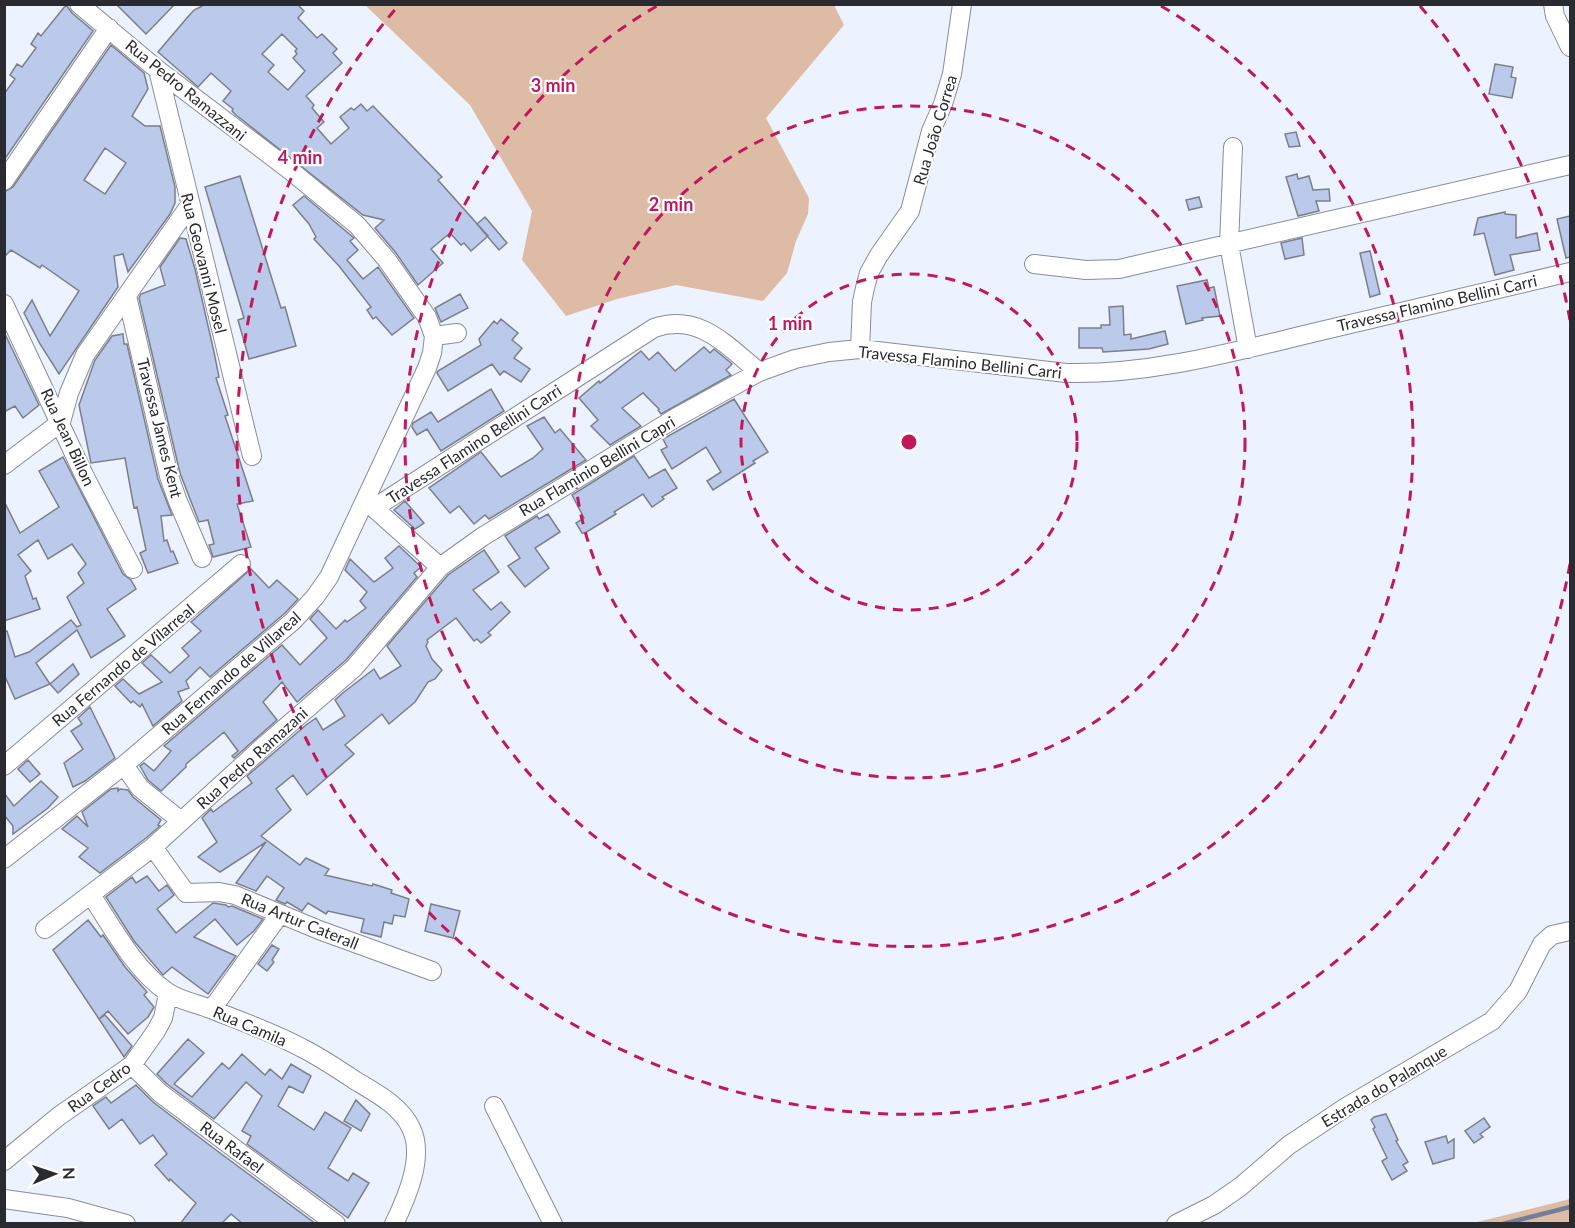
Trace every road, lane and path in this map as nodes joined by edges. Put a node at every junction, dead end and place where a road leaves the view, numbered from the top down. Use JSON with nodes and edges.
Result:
{"nodes":[{"id":1,"x":79,"y":4,"type":"edge"},
{"id":2,"x":962,"y":4,"type":"edge"},
{"id":3,"x":1553,"y":4,"type":"edge"},
{"id":4,"x":109,"y":28,"type":"junction"},
{"id":5,"x":1570,"y":47,"type":"edge"},
{"id":6,"x":158,"y":70,"type":"junction"},
{"id":7,"x":1233,"y":147,"type":"dead end"},
{"id":8,"x":1570,"y":165,"type":"edge"},
{"id":9,"x":4,"y":181,"type":"edge"},
{"id":10,"x":189,"y":205,"type":"junction"},
{"id":11,"x":1229,"y":244,"type":"junction"},
{"id":12,"x":1034,"y":264,"type":"dead end"},
{"id":13,"x":1570,"y":272,"type":"edge"},
{"id":14,"x":127,"y":296,"type":"junction"},
{"id":15,"x":4,"y":304,"type":"edge"},
{"id":16,"x":457,"y":333,"type":"dead end"},
{"id":17,"x":434,"y":336,"type":"junction"},
{"id":18,"x":860,"y":349,"type":"junction"},
{"id":19,"x":1248,"y":349,"type":"junction"},
{"id":20,"x":759,"y":372,"type":"junction"},
{"id":21,"x":61,"y":422,"type":"junction"},
{"id":22,"x":252,"y":456,"type":"dead end"},
{"id":23,"x":4,"y":465,"type":"edge"},
{"id":24,"x":370,"y":504,"type":"junction"},
{"id":25,"x":202,"y":558,"type":"dead end"},
{"id":26,"x":241,"y":564,"type":"dead end"},
{"id":27,"x":440,"y":567,"type":"junction"},
{"id":28,"x":133,"y":569,"type":"dead end"},
{"id":29,"x":124,"y":765,"type":"junction"},
{"id":30,"x":4,"y":766,"type":"edge"},
{"id":31,"x":182,"y":821,"type":"junction"},
{"id":32,"x":153,"y":847,"type":"junction"},
{"id":33,"x":4,"y":859,"type":"edge"},
{"id":34,"x":91,"y":896,"type":"junction"},
{"id":35,"x":280,"y":914,"type":"junction"},
{"id":36,"x":45,"y":929,"type":"dead end"},
{"id":37,"x":1570,"y":931,"type":"edge"},
{"id":38,"x":432,"y":971,"type":"dead end"},
{"id":39,"x":168,"y":994,"type":"junction"},
{"id":40,"x":212,"y":1009,"type":"junction"},
{"id":41,"x":132,"y":1065,"type":"junction"},
{"id":42,"x":494,"y":1106,"type":"dead end"},
{"id":43,"x":4,"y":1161,"type":"edge"},
{"id":44,"x":4,"y":1199,"type":"edge"},
{"id":45,"x":126,"y":1224,"type":"edge"},
{"id":46,"x":336,"y":1224,"type":"edge"},
{"id":47,"x":394,"y":1224,"type":"edge"},
{"id":48,"x":553,"y":1224,"type":"edge"},
{"id":49,"x":1176,"y":1224,"type":"edge"}],
"edges":[{"from":1,"to":4,"type":"street","name":"Rua Pedro Ramazzani"},
{"from":2,"to":18,"type":"street","name":"Rua João Correa"},
{"from":3,"to":5,"type":"street"},
{"from":4,"to":6,"type":"street","name":"Rua Pedro Ramazzani"},
{"from":4,"to":9,"type":"street"},
{"from":6,"to":10,"type":"street","name":"Rua Geovanni Mosel"},
{"from":6,"to":17,"type":"street","name":"Rua Pedro Ramazzani"},
{"from":7,"to":11,"type":"street"},
{"from":8,"to":11,"type":"street"},
{"from":10,"to":14,"type":"street"},
{"from":10,"to":22,"type":"street","name":"Rua Geovanni Mosel"},
{"from":11,"to":12,"type":"street"},
{"from":11,"to":19,"type":"street"},
{"from":13,"to":19,"type":"street","name":"Travessa Flamino Bellini Carri"},
{"from":14,"to":21,"type":"street"},
{"from":14,"to":25,"type":"street","name":"Travessa James Kent"},
{"from":15,"to":21,"type":"street","name":"Rua Jean Billon"},
{"from":16,"to":17,"type":"street"},
{"from":17,"to":24,"type":"street","name":"Rua Fernando de Villareal"},
{"from":18,"to":19,"type":"street","name":"Travessa Flamino Bellini Carri"},
{"from":18,"to":20,"type":"street","name":"Travessa Flamino Bellini Carri"},
{"from":20,"to":24,"type":"street","name":"Travessa Flamino Bellini Carri"},
{"from":20,"to":27,"type":"street","name":"Rua Flaminio Bellini Capri"},
{"from":21,"to":23,"type":"street"},
{"from":21,"to":28,"type":"street","name":"Rua Jean Billon"},
{"from":24,"to":27,"type":"street"},
{"from":24,"to":29,"type":"street","name":"Rua Fernando de Villareal"},
{"from":26,"to":30,"type":"street","name":"Rua Fernando de Vilarreal"},
{"from":27,"to":31,"type":"street","name":"Rua Pedro Ramazani"},
{"from":29,"to":31,"type":"street"},
{"from":29,"to":33,"type":"street","name":"Rua Fernando de Villareal"},
{"from":31,"to":32,"type":"street","name":"Rua Pedro Ramazani"},
{"from":32,"to":34,"type":"street","name":"Rua Pedro Ramazani"},
{"from":32,"to":35,"type":"street","name":"Rua Artur Caterall"},
{"from":34,"to":36,"type":"street","name":"Rua Pedro Ramazani"},
{"from":34,"to":39,"type":"street","name":"Rua Camila"},
{"from":35,"to":38,"type":"street","name":"Rua Artur Caterall"},
{"from":35,"to":40,"type":"street"},
{"from":37,"to":49,"type":"street","name":"Estrada do Palanque"},
{"from":39,"to":40,"type":"street","name":"Rua Camila"},
{"from":39,"to":41,"type":"street","name":"Rua Cedro"},
{"from":40,"to":47,"type":"street","name":"Rua Camila"},
{"from":41,"to":43,"type":"street","name":"Rua Cedro"},
{"from":41,"to":46,"type":"street","name":"Rua Rafael"},
{"from":42,"to":48,"type":"street"},
{"from":44,"to":45,"type":"street"}]}
